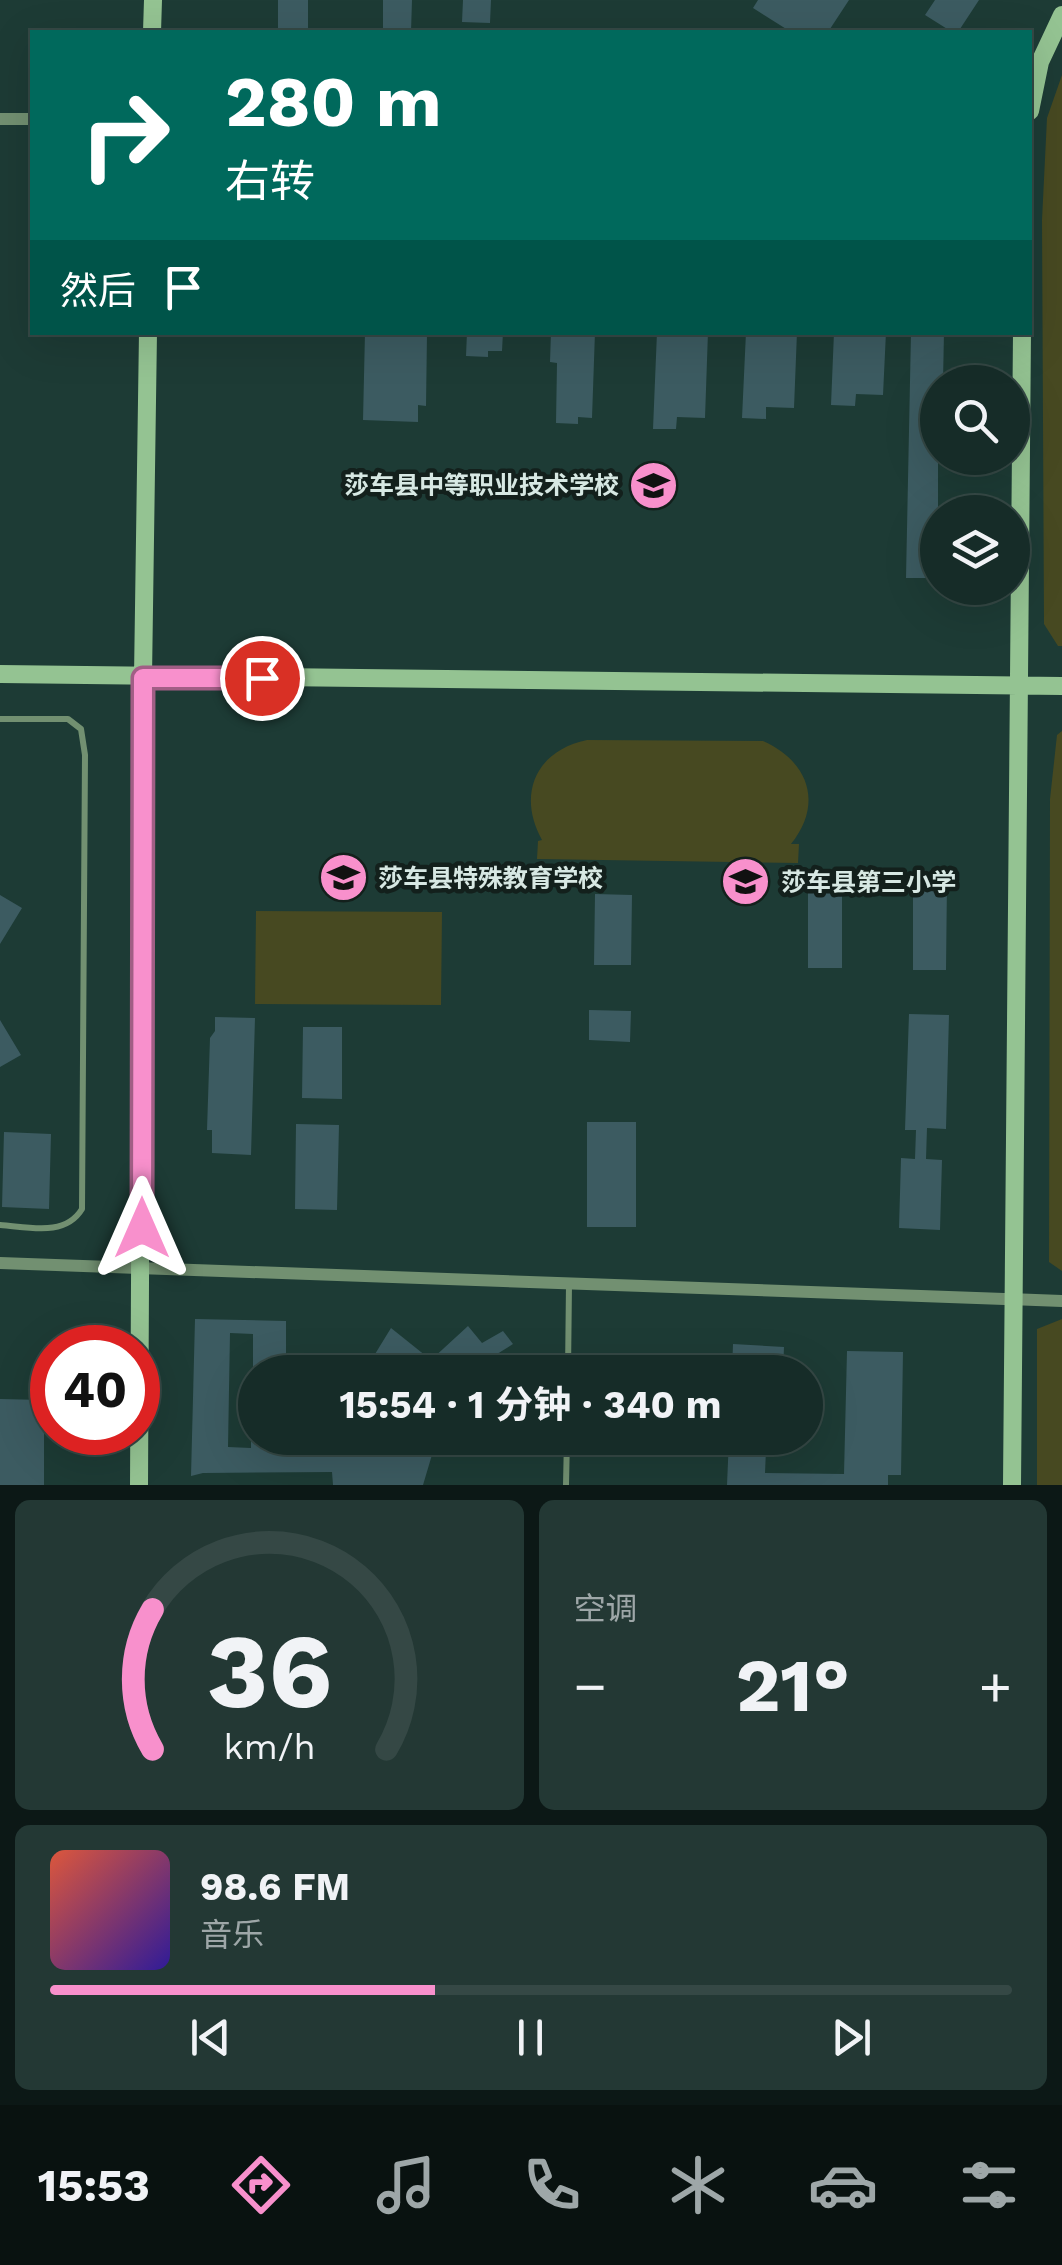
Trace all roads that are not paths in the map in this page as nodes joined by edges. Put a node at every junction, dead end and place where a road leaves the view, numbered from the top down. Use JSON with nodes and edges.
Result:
{"nodes":[{"id":1,"x":152,"y":0,"type":"edge"},
{"id":2,"x":1062,"y":15,"type":"edge"},
{"id":3,"x":152,"y":30,"type":"edge"},
{"id":4,"x":1032,"y":101,"type":"edge"},
{"id":5,"x":0,"y":119,"type":"edge"},
{"id":6,"x":30,"y":120,"type":"edge"},
{"id":7,"x":148,"y":335,"type":"edge"},
{"id":8,"x":1022,"y":335,"type":"edge"},
{"id":9,"x":0,"y":674,"type":"edge"},
{"id":10,"x":143,"y":678,"type":"junction"},
{"id":11,"x":1019,"y":686,"type":"junction"},
{"id":12,"x":1062,"y":686,"type":"edge"},
{"id":13,"x":0,"y":719,"type":"edge"},
{"id":14,"x":0,"y":1226,"type":"edge"},
{"id":15,"x":0,"y":1263,"type":"edge"},
{"id":16,"x":142,"y":1268,"type":"junction"},
{"id":17,"x":570,"y":1282,"type":"junction"},
{"id":18,"x":1012,"y":1298,"type":"junction"},
{"id":19,"x":1062,"y":1301,"type":"edge"},
{"id":20,"x":568,"y":1355,"type":"edge"},
{"id":21,"x":566,"y":1455,"type":"edge"},
{"id":22,"x":139,"y":1485,"type":"edge"},
{"id":23,"x":566,"y":1485,"type":"edge"},
{"id":24,"x":1012,"y":1485,"type":"edge"}],
"edges":[{"from":1,"to":3,"type":"street"},
{"from":2,"to":4,"type":"street"},
{"from":5,"to":6,"type":"street"},
{"from":7,"to":10,"type":"street"},
{"from":8,"to":11,"type":"street"},
{"from":9,"to":10,"type":"street"},
{"from":10,"to":11,"type":"street"},
{"from":10,"to":16,"type":"street"},
{"from":11,"to":12,"type":"street"},
{"from":11,"to":18,"type":"street"},
{"from":13,"to":14,"type":"lane"},
{"from":15,"to":16,"type":"street"},
{"from":16,"to":17,"type":"street"},
{"from":16,"to":22,"type":"street"},
{"from":17,"to":18,"type":"street"},
{"from":17,"to":20,"type":"lane"},
{"from":18,"to":19,"type":"street"},
{"from":18,"to":24,"type":"street"},
{"from":21,"to":23,"type":"lane"}]}
